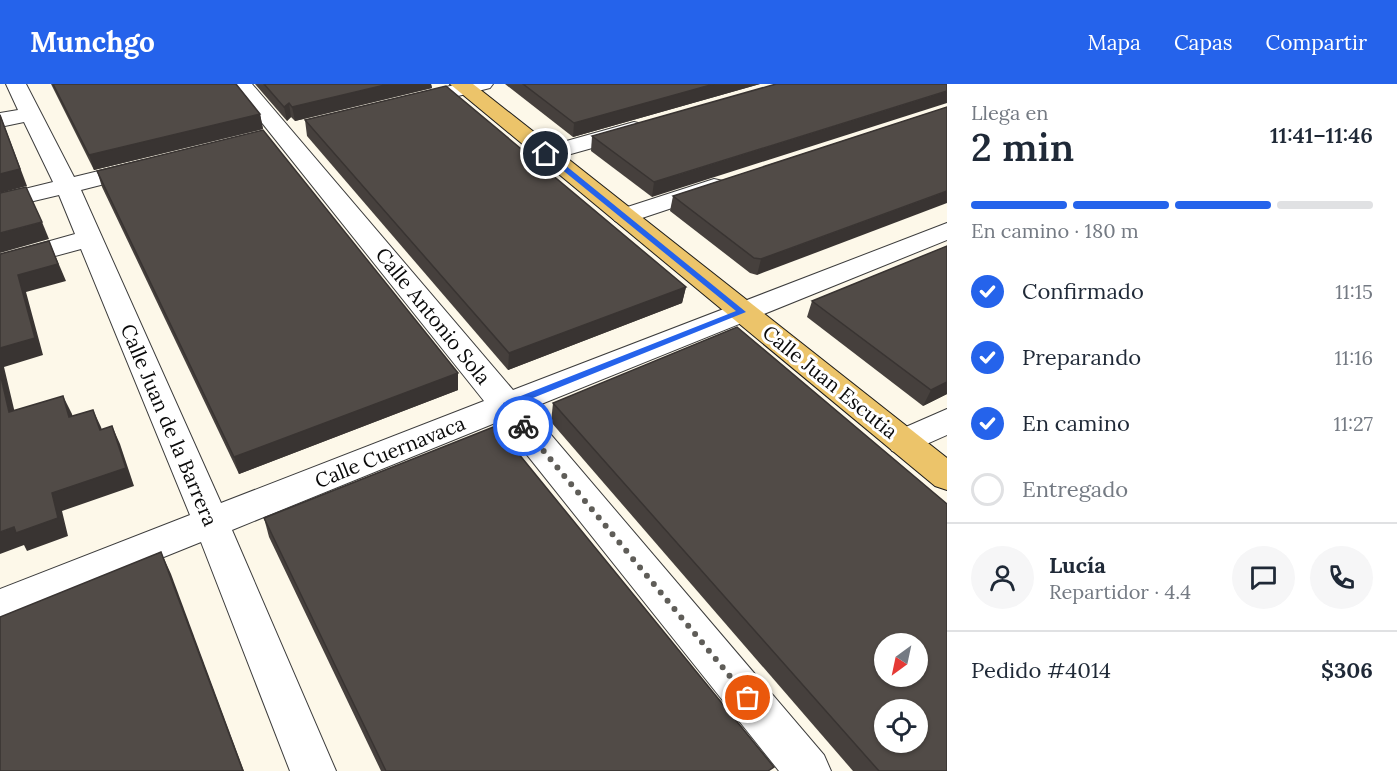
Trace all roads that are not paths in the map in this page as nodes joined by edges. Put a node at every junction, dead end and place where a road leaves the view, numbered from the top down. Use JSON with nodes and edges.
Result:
{"nodes":[{"id":1,"x":16,"y":84,"type":"edge"},
{"id":2,"x":241,"y":84,"type":"edge"},
{"id":3,"x":470,"y":85,"type":"edge"},
{"id":4,"x":385,"y":108,"type":"edge"},
{"id":5,"x":15,"y":117,"type":"edge"},
{"id":6,"x":657,"y":122,"type":"edge"},
{"id":7,"x":546,"y":154,"type":"junction"},
{"id":8,"x":160,"y":163,"type":"edge"},
{"id":9,"x":735,"y":180,"type":"edge"},
{"id":10,"x":68,"y":186,"type":"junction"},
{"id":11,"x":0,"y":202,"type":"edge"},
{"id":12,"x":624,"y":216,"type":"junction"},
{"id":13,"x":947,"y":231,"type":"edge"},
{"id":14,"x":90,"y":238,"type":"junction"},
{"id":15,"x":0,"y":263,"type":"edge"},
{"id":16,"x":742,"y":312,"type":"junction"},
{"id":17,"x":506,"y":405,"type":"junction"},
{"id":18,"x":947,"y":421,"type":"edge"},
{"id":19,"x":904,"y":442,"type":"junction"},
{"id":20,"x":947,"y":477,"type":"edge"},
{"id":21,"x":211,"y":522,"type":"junction"},
{"id":22,"x":0,"y":606,"type":"edge"},
{"id":23,"x":313,"y":771,"type":"edge"},
{"id":24,"x":808,"y":771,"type":"edge"}],
"edges":[{"from":1,"to":5,"type":"street","name":"Calle Juan de la Barrera"},
{"from":2,"to":17,"type":"street","name":"Calle Antonio Sola"},
{"from":3,"to":4,"type":"street"},
{"from":3,"to":7,"type":"main road","name":"Calle Juan Escutia"},
{"from":5,"to":10,"type":"street","name":"Calle Juan de la Barrera"},
{"from":6,"to":7,"type":"street"},
{"from":7,"to":12,"type":"main road","name":"Calle Juan Escutia"},
{"from":8,"to":10,"type":"street"},
{"from":9,"to":12,"type":"street"},
{"from":10,"to":11,"type":"street"},
{"from":10,"to":14,"type":"street","name":"Calle Juan de la Barrera"},
{"from":12,"to":16,"type":"main road","name":"Calle Juan Escutia"},
{"from":13,"to":16,"type":"street","name":"Calle Cuernavaca"},
{"from":14,"to":15,"type":"street"},
{"from":14,"to":21,"type":"street","name":"Calle Juan de la Barrera"},
{"from":16,"to":17,"type":"street","name":"Calle Cuernavaca"},
{"from":16,"to":19,"type":"main road","name":"Calle Juan Escutia"},
{"from":17,"to":21,"type":"street","name":"Calle Cuernavaca"},
{"from":17,"to":24,"type":"street","name":"Calle Antonio Sola"},
{"from":18,"to":19,"type":"street"},
{"from":19,"to":20,"type":"main road","name":"Calle Juan Escutia"},
{"from":21,"to":22,"type":"street","name":"Calle Cuernavaca"},
{"from":21,"to":23,"type":"street","name":"Calle Juan de la Barrera"}]}
